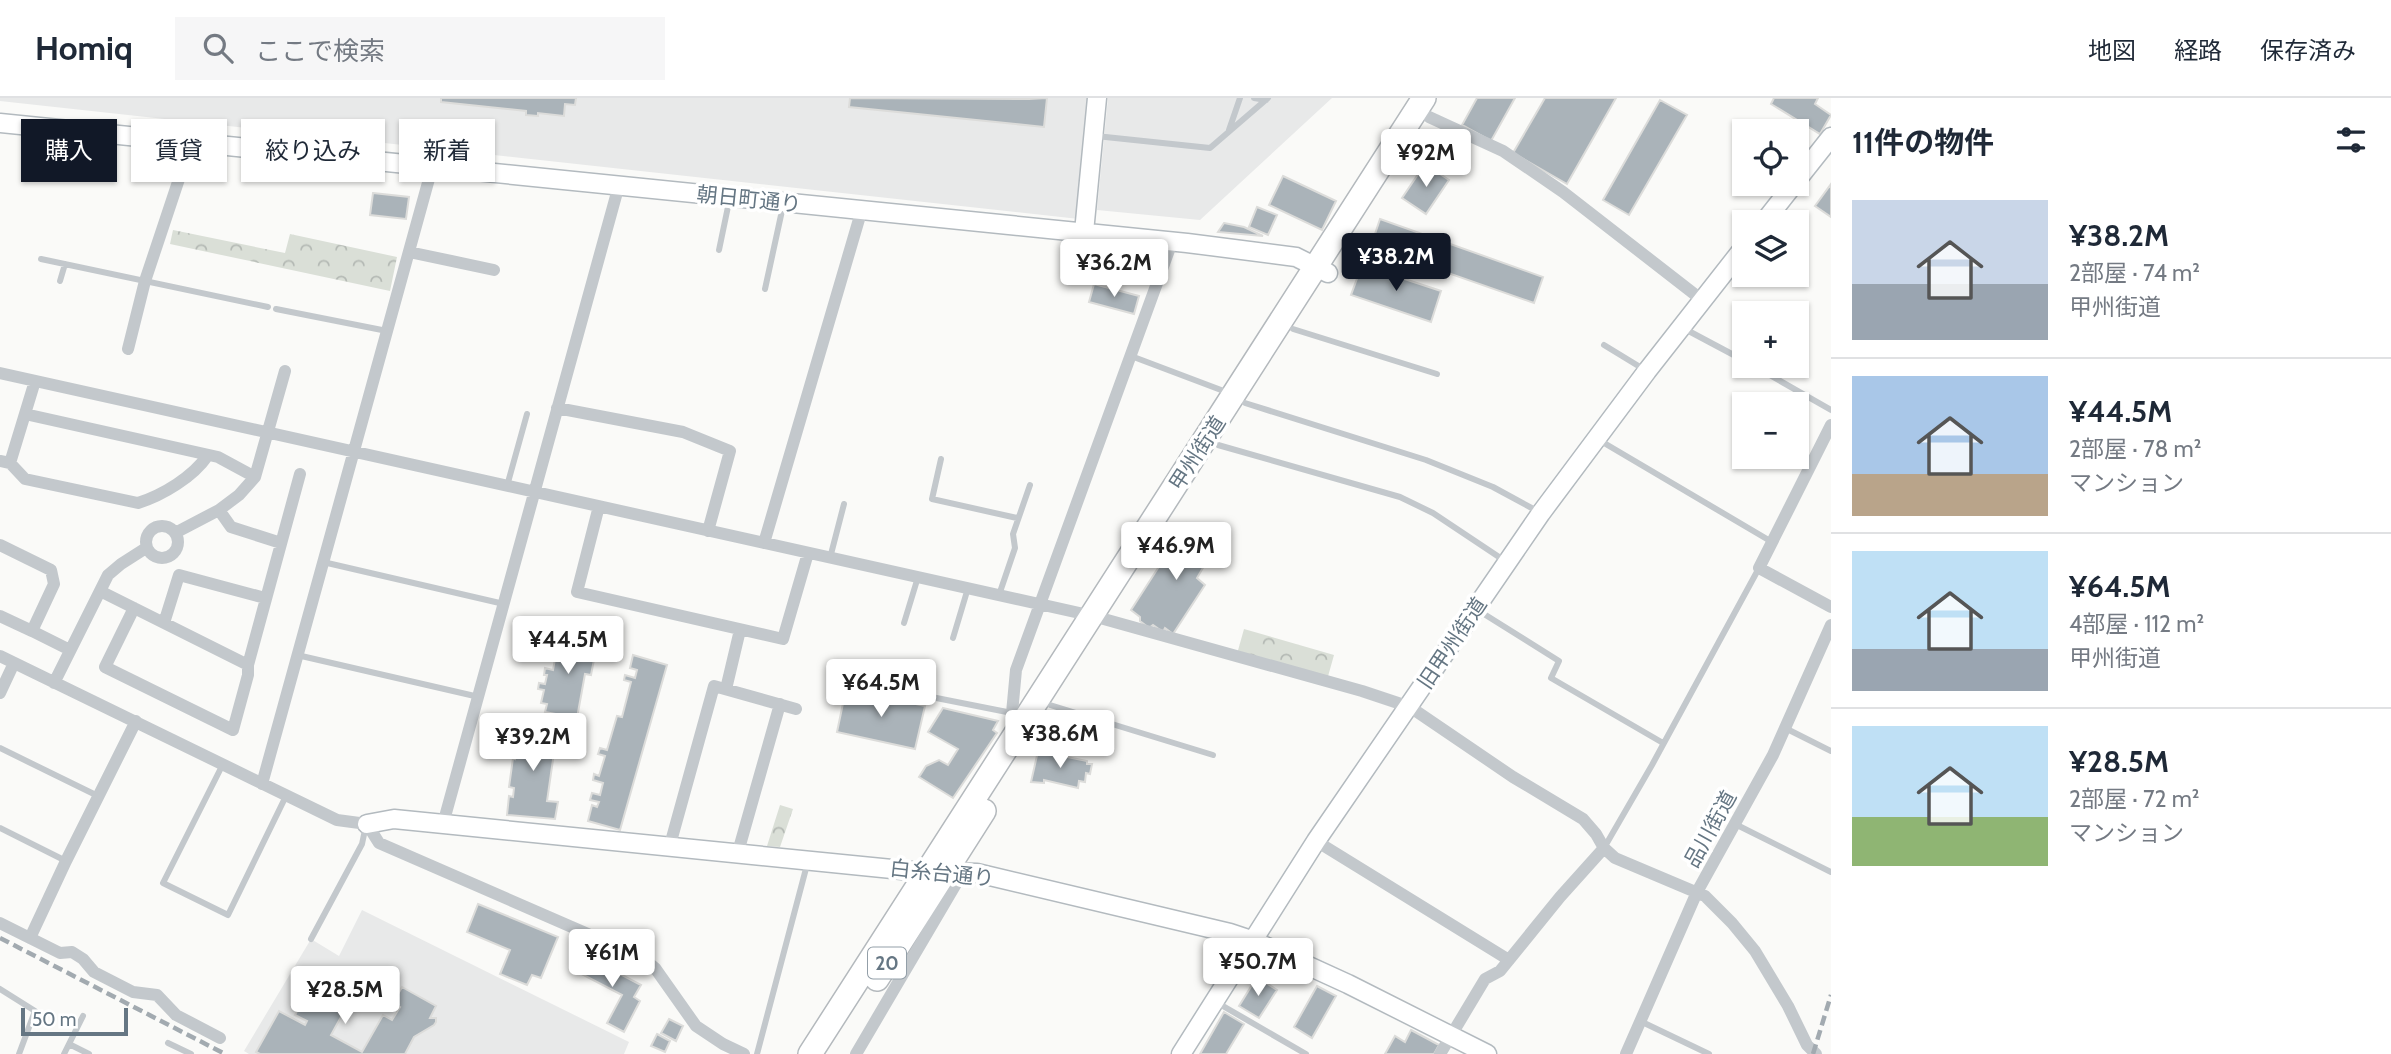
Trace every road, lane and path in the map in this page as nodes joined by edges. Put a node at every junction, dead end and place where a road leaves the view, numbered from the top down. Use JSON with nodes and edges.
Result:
{"nodes":[{"id":1,"x":1097,"y":98,"type":"edge"},
{"id":2,"x":1240,"y":98,"type":"edge"},
{"id":3,"x":1254,"y":98,"type":"edge"},
{"id":4,"x":1267,"y":99,"type":"edge"},
{"id":5,"x":1432,"y":104,"type":"edge"},
{"id":6,"x":0,"y":123,"type":"edge"},
{"id":7,"x":1227,"y":135,"type":"junction"},
{"id":8,"x":1094,"y":136,"type":"junction"},
{"id":9,"x":131,"y":137,"type":"edge"},
{"id":10,"x":1831,"y":137,"type":"edge"},
{"id":11,"x":227,"y":147,"type":"edge"},
{"id":12,"x":399,"y":165,"type":"edge"},
{"id":13,"x":1809,"y":165,"type":"edge"},
{"id":14,"x":495,"y":174,"type":"edge"},
{"id":15,"x":178,"y":182,"type":"edge"},
{"id":16,"x":428,"y":182,"type":"edge"},
{"id":17,"x":619,"y":185,"type":"junction"},
{"id":18,"x":1784,"y":196,"type":"edge"},
{"id":19,"x":730,"y":197,"type":"junction"},
{"id":20,"x":784,"y":202,"type":"junction"},
{"id":21,"x":862,"y":209,"type":"junction"},
{"id":22,"x":1773,"y":210,"type":"edge"},
{"id":23,"x":1084,"y":232,"type":"junction"},
{"id":24,"x":1172,"y":242,"type":"junction"},
{"id":25,"x":719,"y":250,"type":"dead end"},
{"id":26,"x":409,"y":252,"type":"junction"},
{"id":27,"x":41,"y":259,"type":"dead end"},
{"id":28,"x":1732,"y":262,"type":"edge"},
{"id":29,"x":65,"y":264,"type":"junction"},
{"id":30,"x":494,"y":270,"type":"dead end"},
{"id":31,"x":1322,"y":270,"type":"junction"},
{"id":32,"x":60,"y":281,"type":"dead end"},
{"id":33,"x":145,"y":281,"type":"junction"},
{"id":34,"x":765,"y":289,"type":"dead end"},
{"id":35,"x":1702,"y":300,"type":"junction"},
{"id":36,"x":1681,"y":327,"type":"junction"},
{"id":37,"x":1293,"y":329,"type":"junction"},
{"id":38,"x":387,"y":331,"type":"junction"},
{"id":39,"x":1604,"y":345,"type":"dead end"},
{"id":40,"x":128,"y":349,"type":"dead end"},
{"id":41,"x":1732,"y":354,"type":"edge"},
{"id":42,"x":1130,"y":355,"type":"junction"},
{"id":43,"x":285,"y":371,"type":"dead end"},
{"id":44,"x":1647,"y":371,"type":"junction"},
{"id":45,"x":0,"y":373,"type":"edge"},
{"id":46,"x":1437,"y":374,"type":"dead end"},
{"id":47,"x":1775,"y":378,"type":"edge"},
{"id":48,"x":34,"y":381,"type":"junction"},
{"id":49,"x":1240,"y":399,"type":"junction"},
{"id":50,"x":557,"y":408,"type":"junction"},
{"id":51,"x":1831,"y":410,"type":"edge"},
{"id":52,"x":24,"y":414,"type":"junction"},
{"id":53,"x":527,"y":414,"type":"dead end"},
{"id":54,"x":1831,"y":425,"type":"edge"},
{"id":55,"x":268,"y":433,"type":"junction"},
{"id":56,"x":1597,"y":439,"type":"junction"},
{"id":57,"x":1218,"y":445,"type":"junction"},
{"id":58,"x":354,"y":452,"type":"junction"},
{"id":59,"x":208,"y":455,"type":"junction"},
{"id":60,"x":942,"y":459,"type":"dead end"},
{"id":61,"x":5,"y":462,"type":"edge"},
{"id":62,"x":300,"y":474,"type":"dead end"},
{"id":63,"x":255,"y":477,"type":"junction"},
{"id":64,"x":1030,"y":485,"type":"dead end"},
{"id":65,"x":508,"y":486,"type":"junction"},
{"id":66,"x":536,"y":492,"type":"junction"},
{"id":67,"x":844,"y":505,"type":"dead end"},
{"id":68,"x":599,"y":506,"type":"junction"},
{"id":69,"x":219,"y":510,"type":"junction"},
{"id":70,"x":1541,"y":513,"type":"junction"},
{"id":71,"x":1017,"y":518,"type":"junction"},
{"id":72,"x":708,"y":531,"type":"junction"},
{"id":73,"x":175,"y":533,"type":"junction"},
{"id":74,"x":1772,"y":542,"type":"junction"},
{"id":75,"x":281,"y":543,"type":"junction"},
{"id":76,"x":764,"y":543,"type":"junction"},
{"id":77,"x":0,"y":545,"type":"edge"},
{"id":78,"x":146,"y":548,"type":"junction"},
{"id":79,"x":808,"y":553,"type":"junction"},
{"id":80,"x":830,"y":558,"type":"junction"},
{"id":81,"x":323,"y":562,"type":"junction"},
{"id":82,"x":1507,"y":562,"type":"junction"},
{"id":83,"x":1759,"y":568,"type":"junction"},
{"id":84,"x":918,"y":577,"type":"junction"},
{"id":85,"x":968,"y":588,"type":"junction"},
{"id":86,"x":100,"y":591,"type":"junction"},
{"id":87,"x":999,"y":595,"type":"junction"},
{"id":88,"x":265,"y":598,"type":"junction"},
{"id":89,"x":504,"y":604,"type":"junction"},
{"id":90,"x":1040,"y":605,"type":"junction"},
{"id":91,"x":1831,"y":607,"type":"edge"},
{"id":92,"x":134,"y":608,"type":"junction"},
{"id":93,"x":1475,"y":608,"type":"junction"},
{"id":94,"x":0,"y":616,"type":"edge"},
{"id":95,"x":1100,"y":618,"type":"junction"},
{"id":96,"x":164,"y":623,"type":"junction"},
{"id":97,"x":904,"y":623,"type":"dead end"},
{"id":98,"x":1831,"y":625,"type":"edge"},
{"id":99,"x":740,"y":629,"type":"junction"},
{"id":100,"x":32,"y":631,"type":"junction"},
{"id":101,"x":953,"y":638,"type":"dead end"},
{"id":102,"x":70,"y":650,"type":"junction"},
{"id":103,"x":297,"y":654,"type":"junction"},
{"id":104,"x":0,"y":656,"type":"edge"},
{"id":105,"x":14,"y":663,"type":"junction"},
{"id":106,"x":248,"y":665,"type":"junction"},
{"id":107,"x":54,"y":682,"type":"junction"},
{"id":108,"x":876,"y":686,"type":"dead end"},
{"id":109,"x":726,"y":689,"type":"junction"},
{"id":110,"x":0,"y":693,"type":"edge"},
{"id":111,"x":479,"y":697,"type":"junction"},
{"id":112,"x":780,"y":704,"type":"junction"},
{"id":113,"x":1050,"y":705,"type":"junction"},
{"id":114,"x":1410,"y":707,"type":"junction"},
{"id":115,"x":796,"y":709,"type":"dead end"},
{"id":116,"x":136,"y":721,"type":"junction"},
{"id":117,"x":1015,"y":722,"type":"junction"},
{"id":118,"x":1785,"y":728,"type":"junction"},
{"id":119,"x":1663,"y":743,"type":"junction"},
{"id":120,"x":0,"y":748,"type":"edge"},
{"id":121,"x":1831,"y":751,"type":"edge"},
{"id":122,"x":1213,"y":755,"type":"dead end"},
{"id":123,"x":223,"y":764,"type":"junction"},
{"id":124,"x":262,"y":783,"type":"junction"},
{"id":125,"x":98,"y":796,"type":"junction"},
{"id":126,"x":286,"y":796,"type":"junction"},
{"id":127,"x":367,"y":824,"type":"junction"},
{"id":128,"x":443,"y":824,"type":"junction"},
{"id":129,"x":1735,"y":824,"type":"junction"},
{"id":130,"x":0,"y":828,"type":"edge"},
{"id":131,"x":1316,"y":842,"type":"junction"},
{"id":132,"x":670,"y":845,"type":"junction"},
{"id":133,"x":1604,"y":848,"type":"junction"},
{"id":134,"x":738,"y":852,"type":"junction"},
{"id":135,"x":808,"y":859,"type":"junction"},
{"id":136,"x":66,"y":860,"type":"junction"},
{"id":137,"x":946,"y":872,"type":"junction"},
{"id":138,"x":1831,"y":872,"type":"edge"},
{"id":139,"x":1697,"y":892,"type":"junction"},
{"id":140,"x":0,"y":923,"type":"edge"},
{"id":141,"x":30,"y":938,"type":"junction"},
{"id":142,"x":310,"y":939,"type":"dead end"},
{"id":143,"x":1254,"y":941,"type":"junction"},
{"id":144,"x":1509,"y":960,"type":"junction"},
{"id":145,"x":0,"y":989,"type":"edge"},
{"id":146,"x":1214,"y":1001,"type":"junction"},
{"id":147,"x":83,"y":1016,"type":"dead end"},
{"id":148,"x":1640,"y":1021,"type":"junction"},
{"id":149,"x":1451,"y":1037,"type":"junction"},
{"id":150,"x":220,"y":1038,"type":"dead end"},
{"id":151,"x":69,"y":1044,"type":"junction"},
{"id":152,"x":167,"y":1044,"type":"dead end"},
{"id":153,"x":1809,"y":1051,"type":"edge"},
{"id":154,"x":19,"y":1054,"type":"edge"},
{"id":155,"x":64,"y":1054,"type":"edge"},
{"id":156,"x":89,"y":1054,"type":"edge"},
{"id":157,"x":191,"y":1054,"type":"edge"},
{"id":158,"x":744,"y":1054,"type":"edge"},
{"id":159,"x":757,"y":1054,"type":"edge"},
{"id":160,"x":810,"y":1054,"type":"edge"},
{"id":161,"x":828,"y":1054,"type":"edge"},
{"id":162,"x":856,"y":1054,"type":"edge"},
{"id":163,"x":1181,"y":1054,"type":"edge"},
{"id":164,"x":1306,"y":1054,"type":"edge"},
{"id":165,"x":1440,"y":1054,"type":"edge"},
{"id":166,"x":1487,"y":1054,"type":"edge"},
{"id":167,"x":1626,"y":1054,"type":"edge"},
{"id":168,"x":1709,"y":1054,"type":"edge"}],
"edges":[{"from":1,"to":8,"type":"street"},
{"from":2,"to":7,"type":"lane"},
{"from":3,"to":4,"type":"lane"},
{"from":4,"to":7,"type":"lane"},
{"from":5,"to":31,"type":"highway","name":"甲州街道","number":"20"},
{"from":5,"to":35,"type":"street"},
{"from":6,"to":9,"type":"street","name":"朝日町通り"},
{"from":7,"to":8,"type":"lane"},
{"from":8,"to":23,"type":"street"},
{"from":10,"to":13,"type":"street"},
{"from":11,"to":12,"type":"street","name":"朝日町通り"},
{"from":14,"to":17,"type":"street","name":"朝日町通り"},
{"from":15,"to":33,"type":"street"},
{"from":16,"to":26,"type":"street"},
{"from":17,"to":19,"type":"street","name":"朝日町通り"},
{"from":17,"to":50,"type":"street"},
{"from":18,"to":22,"type":"street"},
{"from":19,"to":20,"type":"street","name":"朝日町通り"},
{"from":19,"to":25,"type":"lane"},
{"from":20,"to":21,"type":"street","name":"朝日町通り"},
{"from":20,"to":34,"type":"lane"},
{"from":21,"to":23,"type":"street","name":"朝日町通り"},
{"from":21,"to":76,"type":"street"},
{"from":23,"to":24,"type":"street","name":"朝日町通り"},
{"from":24,"to":31,"type":"street","name":"朝日町通り"},
{"from":24,"to":42,"type":"street"},
{"from":26,"to":30,"type":"street"},
{"from":26,"to":38,"type":"street"},
{"from":27,"to":29,"type":"lane"},
{"from":28,"to":35,"type":"street","name":"旧甲州街道"},
{"from":29,"to":32,"type":"lane"},
{"from":29,"to":33,"type":"lane"},
{"from":31,"to":37,"type":"highway","name":"甲州街道","number":"20"},
{"from":31,"to":49,"type":"highway","name":"甲州街道","number":"20"},
{"from":33,"to":38,"type":"lane"},
{"from":33,"to":40,"type":"street"},
{"from":35,"to":36,"type":"street","name":"旧甲州街道"},
{"from":36,"to":41,"type":"lane"},
{"from":36,"to":44,"type":"street","name":"旧甲州街道"},
{"from":37,"to":46,"type":"lane"},
{"from":37,"to":49,"type":"highway","name":"甲州街道","number":"20"},
{"from":38,"to":58,"type":"street"},
{"from":39,"to":44,"type":"lane"},
{"from":42,"to":49,"type":"lane"},
{"from":42,"to":90,"type":"street"},
{"from":43,"to":55,"type":"street"},
{"from":44,"to":56,"type":"street","name":"旧甲州街道"},
{"from":45,"to":48,"type":"street"},
{"from":47,"to":51,"type":"lane"},
{"from":48,"to":52,"type":"street"},
{"from":48,"to":55,"type":"street"},
{"from":49,"to":57,"type":"highway","name":"甲州街道","number":"20"},
{"from":49,"to":70,"type":"lane"},
{"from":49,"to":95,"type":"highway","name":"甲州街道","number":"20"},
{"from":50,"to":66,"type":"street"},
{"from":50,"to":72,"type":"street"},
{"from":52,"to":59,"type":"street"},
{"from":52,"to":61,"type":"street"},
{"from":53,"to":65,"type":"lane"},
{"from":54,"to":74,"type":"street"},
{"from":55,"to":58,"type":"street"},
{"from":55,"to":63,"type":"street"},
{"from":56,"to":70,"type":"street","name":"旧甲州街道"},
{"from":56,"to":74,"type":"lane"},
{"from":57,"to":82,"type":"lane"},
{"from":57,"to":95,"type":"highway","name":"甲州街道","number":"20"},
{"from":58,"to":65,"type":"street"},
{"from":58,"to":81,"type":"street"},
{"from":59,"to":61,"type":"street"},
{"from":59,"to":63,"type":"street"},
{"from":60,"to":71,"type":"lane"},
{"from":62,"to":75,"type":"street"},
{"from":63,"to":69,"type":"street"},
{"from":64,"to":71,"type":"lane"},
{"from":65,"to":66,"type":"street"},
{"from":66,"to":68,"type":"street"},
{"from":66,"to":89,"type":"street"},
{"from":67,"to":80,"type":"lane"},
{"from":68,"to":72,"type":"street"},
{"from":68,"to":99,"type":"street"},
{"from":69,"to":73,"type":"street"},
{"from":69,"to":75,"type":"street"},
{"from":70,"to":82,"type":"street","name":"旧甲州街道"},
{"from":71,"to":87,"type":"lane"},
{"from":72,"to":76,"type":"street"},
{"from":73,"to":78,"type":"street"},
{"from":73,"to":78,"type":"street"},
{"from":74,"to":83,"type":"street"},
{"from":75,"to":88,"type":"street"},
{"from":76,"to":79,"type":"street"},
{"from":77,"to":100,"type":"street"},
{"from":78,"to":86,"type":"street"},
{"from":79,"to":80,"type":"street"},
{"from":79,"to":99,"type":"street"},
{"from":80,"to":84,"type":"street"},
{"from":81,"to":89,"type":"lane"},
{"from":81,"to":103,"type":"street"},
{"from":82,"to":93,"type":"street","name":"旧甲州街道"},
{"from":83,"to":91,"type":"street"},
{"from":83,"to":119,"type":"lane"},
{"from":84,"to":85,"type":"street"},
{"from":84,"to":97,"type":"lane"},
{"from":85,"to":87,"type":"street"},
{"from":85,"to":101,"type":"lane"},
{"from":86,"to":92,"type":"street"},
{"from":86,"to":102,"type":"street"},
{"from":87,"to":90,"type":"street"},
{"from":88,"to":96,"type":"street"},
{"from":88,"to":106,"type":"street"},
{"from":89,"to":111,"type":"street"},
{"from":90,"to":95,"type":"street"},
{"from":90,"to":117,"type":"street"},
{"from":92,"to":96,"type":"street"},
{"from":92,"to":106,"type":"street"},
{"from":93,"to":114,"type":"street","name":"旧甲州街道"},
{"from":93,"to":119,"type":"lane"},
{"from":94,"to":100,"type":"street"},
{"from":95,"to":113,"type":"highway","name":"甲州街道","number":"20"},
{"from":95,"to":114,"type":"street"},
{"from":95,"to":117,"type":"highway","name":"甲州街道","number":"20"},
{"from":96,"to":106,"type":"street"},
{"from":98,"to":118,"type":"street","name":"品川街道"},
{"from":99,"to":109,"type":"street"},
{"from":100,"to":102,"type":"street"},
{"from":102,"to":107,"type":"street"},
{"from":103,"to":111,"type":"lane"},
{"from":103,"to":124,"type":"street"},
{"from":104,"to":105,"type":"street"},
{"from":105,"to":107,"type":"street"},
{"from":105,"to":110,"type":"street"},
{"from":107,"to":116,"type":"street"},
{"from":108,"to":117,"type":"lane"},
{"from":109,"to":112,"type":"street"},
{"from":109,"to":132,"type":"street"},
{"from":111,"to":128,"type":"street"},
{"from":112,"to":115,"type":"street"},
{"from":112,"to":134,"type":"street"},
{"from":113,"to":122,"type":"lane"},
{"from":113,"to":137,"type":"highway","name":"甲州街道","number":"20"},
{"from":114,"to":131,"type":"street","name":"旧甲州街道"},
{"from":114,"to":133,"type":"street"},
{"from":116,"to":123,"type":"street"},
{"from":116,"to":125,"type":"street"},
{"from":117,"to":137,"type":"highway","name":"甲州街道","number":"20"},
{"from":118,"to":121,"type":"lane"},
{"from":118,"to":129,"type":"street","name":"品川街道"},
{"from":119,"to":133,"type":"lane"},
{"from":120,"to":125,"type":"lane"},
{"from":123,"to":124,"type":"street"},
{"from":123,"to":126,"type":"lane"},
{"from":124,"to":126,"type":"street"},
{"from":125,"to":136,"type":"street"},
{"from":126,"to":127,"type":"street"},
{"from":127,"to":128,"type":"street","name":"白糸台通り"},
{"from":127,"to":142,"type":"lane"},
{"from":127,"to":158,"type":"street"},
{"from":128,"to":132,"type":"street","name":"白糸台通り"},
{"from":129,"to":138,"type":"lane"},
{"from":129,"to":139,"type":"street","name":"品川街道"},
{"from":130,"to":136,"type":"lane"},
{"from":131,"to":143,"type":"street","name":"旧甲州街道"},
{"from":131,"to":144,"type":"street"},
{"from":132,"to":134,"type":"street","name":"白糸台通り"},
{"from":133,"to":139,"type":"street"},
{"from":133,"to":144,"type":"street"},
{"from":134,"to":135,"type":"street","name":"白糸台通り"},
{"from":135,"to":137,"type":"street","name":"白糸台通り"},
{"from":135,"to":159,"type":"lane"},
{"from":136,"to":141,"type":"street"},
{"from":137,"to":143,"type":"street","name":"白糸台通り"},
{"from":137,"to":160,"type":"highway","name":"甲州街道","number":"20"},
{"from":137,"to":161,"type":"highway","name":"甲州街道","number":"20"},
{"from":137,"to":162,"type":"street"},
{"from":139,"to":148,"type":"street","name":"品川街道"},
{"from":139,"to":153,"type":"street"},
{"from":140,"to":141,"type":"street"},
{"from":141,"to":150,"type":"street"},
{"from":143,"to":146,"type":"street","name":"旧甲州街道"},
{"from":143,"to":149,"type":"street","name":"白糸台通り"},
{"from":144,"to":149,"type":"street"},
{"from":145,"to":154,"type":"lane"},
{"from":146,"to":163,"type":"street","name":"旧甲州街道"},
{"from":146,"to":164,"type":"lane"},
{"from":147,"to":151,"type":"lane"},
{"from":148,"to":167,"type":"street","name":"品川街道"},
{"from":148,"to":168,"type":"lane"},
{"from":149,"to":165,"type":"street"},
{"from":149,"to":166,"type":"street","name":"白糸台通り"},
{"from":151,"to":155,"type":"lane"},
{"from":151,"to":156,"type":"lane"},
{"from":152,"to":157,"type":"lane"}]}
